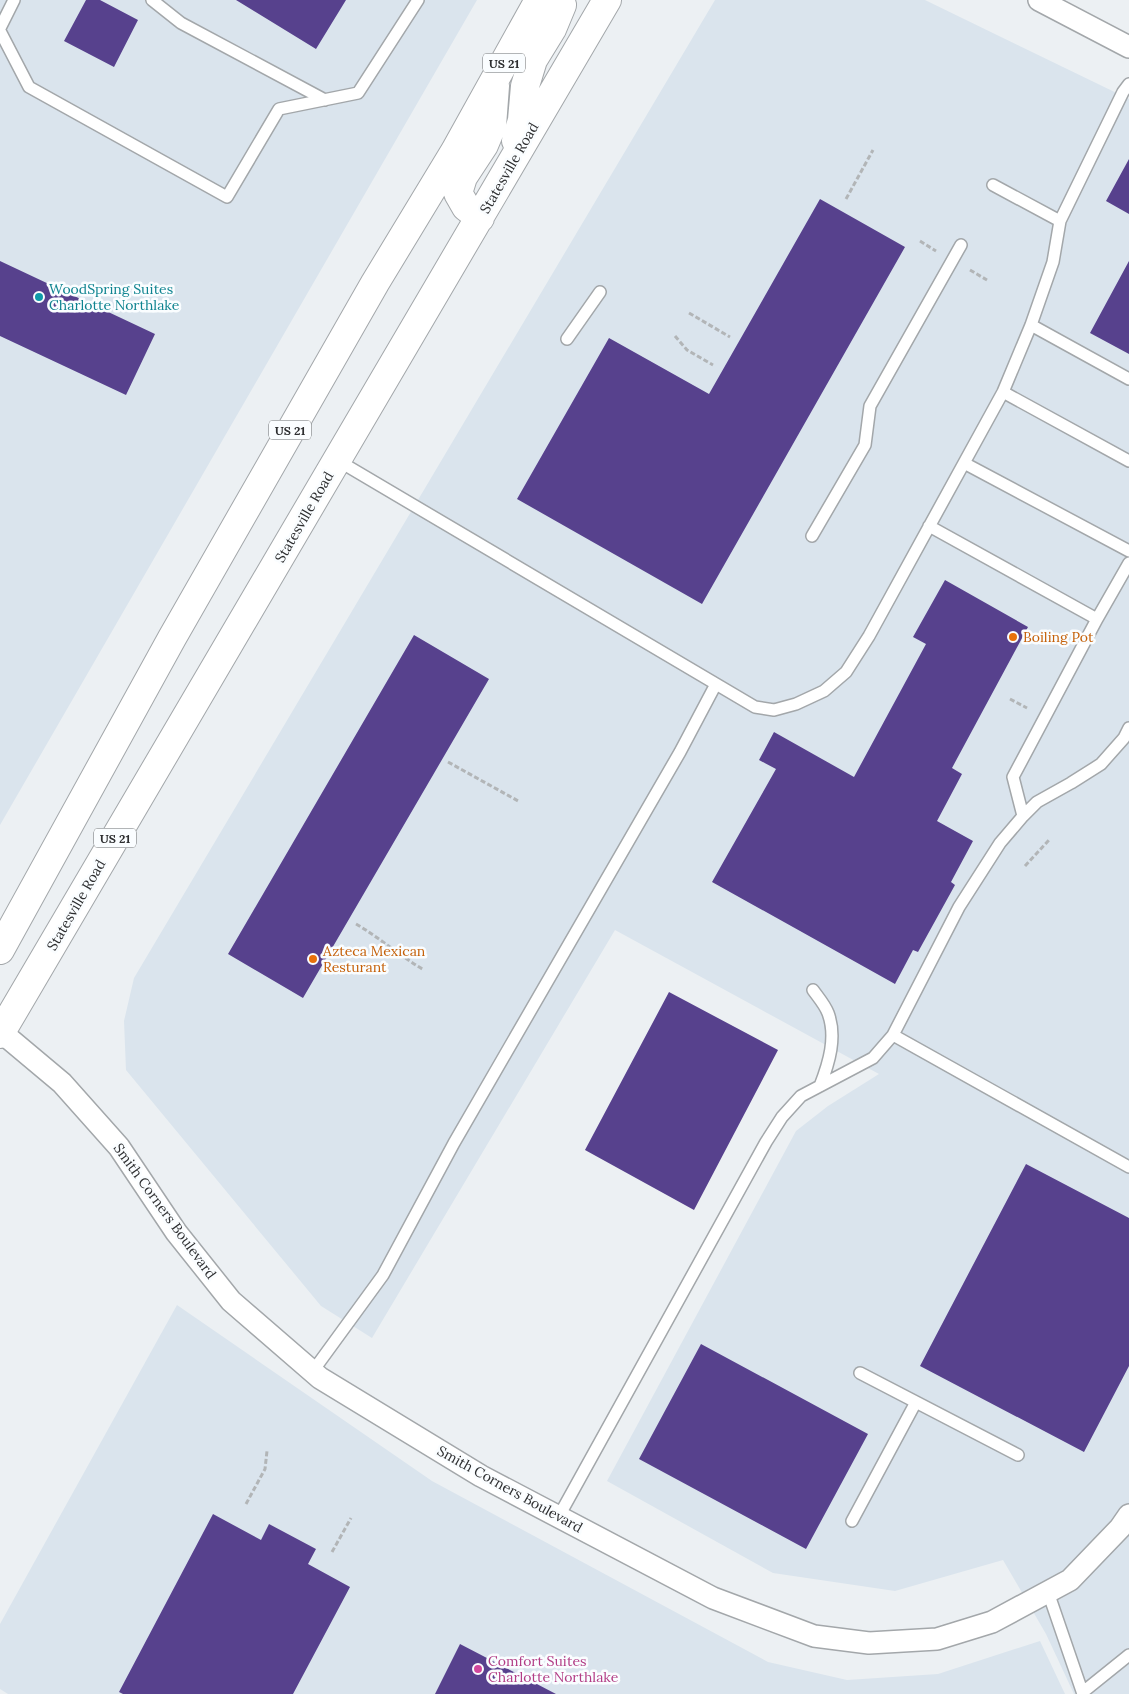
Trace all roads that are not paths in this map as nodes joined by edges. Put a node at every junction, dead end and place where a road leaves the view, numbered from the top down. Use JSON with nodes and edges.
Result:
{"nodes":[{"id":1,"x":14,"y":0,"type":"edge"},
{"id":2,"x":152,"y":0,"type":"edge"},
{"id":3,"x":418,"y":0,"type":"edge"},
{"id":4,"x":539,"y":0,"type":"edge"},
{"id":5,"x":560,"y":0,"type":"edge"},
{"id":6,"x":607,"y":0,"type":"edge"},
{"id":7,"x":1039,"y":0,"type":"edge"},
{"id":8,"x":0,"y":30,"type":"edge"},
{"id":9,"x":1129,"y":47,"type":"edge"},
{"id":10,"x":496,"y":77,"type":"junction"},
{"id":11,"x":1129,"y":84,"type":"edge"},
{"id":12,"x":325,"y":100,"type":"junction"},
{"id":13,"x":510,"y":164,"type":"junction"},
{"id":14,"x":994,"y":185,"type":"dead end"},
{"id":15,"x":480,"y":218,"type":"junction"},
{"id":16,"x":1060,"y":221,"type":"junction"},
{"id":17,"x":961,"y":245,"type":"dead end"},
{"id":18,"x":600,"y":292,"type":"dead end"},
{"id":19,"x":1031,"y":326,"type":"junction"},
{"id":20,"x":567,"y":340,"type":"dead end"},
{"id":21,"x":1129,"y":378,"type":"edge"},
{"id":22,"x":1003,"y":392,"type":"junction"},
{"id":23,"x":337,"y":460,"type":"junction"},
{"id":24,"x":1129,"y":461,"type":"edge"},
{"id":25,"x":964,"y":463,"type":"junction"},
{"id":26,"x":929,"y":526,"type":"junction"},
{"id":27,"x":812,"y":536,"type":"dead end"},
{"id":28,"x":1129,"y":551,"type":"edge"},
{"id":29,"x":1129,"y":563,"type":"edge"},
{"id":30,"x":1097,"y":619,"type":"junction"},
{"id":31,"x":716,"y":684,"type":"junction"},
{"id":32,"x":1129,"y":728,"type":"edge"},
{"id":33,"x":1022,"y":816,"type":"junction"},
{"id":34,"x":0,"y":950,"type":"edge"},
{"id":35,"x":813,"y":990,"type":"dead end"},
{"id":36,"x":0,"y":1032,"type":"edge"},
{"id":37,"x":893,"y":1035,"type":"junction"},
{"id":38,"x":820,"y":1086,"type":"junction"},
{"id":39,"x":1129,"y":1167,"type":"edge"},
{"id":40,"x":313,"y":1371,"type":"junction"},
{"id":41,"x":860,"y":1373,"type":"dead end"},
{"id":42,"x":916,"y":1402,"type":"junction"},
{"id":43,"x":1018,"y":1454,"type":"dead end"},
{"id":44,"x":1129,"y":1515,"type":"edge"},
{"id":45,"x":559,"y":1516,"type":"junction"},
{"id":46,"x":852,"y":1521,"type":"dead end"},
{"id":47,"x":1048,"y":1592,"type":"junction"},
{"id":48,"x":1129,"y":1655,"type":"edge"},
{"id":49,"x":1083,"y":1693,"type":"edge"}],
"edges":[{"from":1,"to":8,"type":"lane"},
{"from":2,"to":12,"type":"lane"},
{"from":3,"to":12,"type":"lane"},
{"from":4,"to":10,"type":"main road","number":"US 21"},
{"from":5,"to":13,"type":"main road"},
{"from":6,"to":13,"type":"main road","name":"Statesville Road","number":"US 21"},
{"from":7,"to":9,"type":"street"},
{"from":8,"to":12,"type":"lane"},
{"from":10,"to":15,"type":"main road"},
{"from":10,"to":34,"type":"main road","number":"US 21"},
{"from":11,"to":16,"type":"lane"},
{"from":13,"to":15,"type":"main road","name":"Statesville Road","number":"US 21"},
{"from":14,"to":16,"type":"lane"},
{"from":15,"to":23,"type":"main road","name":"Statesville Road","number":"US 21"},
{"from":16,"to":19,"type":"lane"},
{"from":17,"to":27,"type":"lane"},
{"from":18,"to":20,"type":"lane"},
{"from":19,"to":21,"type":"lane"},
{"from":19,"to":22,"type":"lane"},
{"from":22,"to":24,"type":"lane"},
{"from":22,"to":25,"type":"lane"},
{"from":23,"to":31,"type":"lane"},
{"from":23,"to":36,"type":"main road","name":"Statesville Road","number":"US 21"},
{"from":25,"to":26,"type":"lane"},
{"from":25,"to":28,"type":"lane"},
{"from":26,"to":30,"type":"lane"},
{"from":26,"to":31,"type":"lane"},
{"from":29,"to":30,"type":"lane"},
{"from":30,"to":33,"type":"lane"},
{"from":31,"to":40,"type":"lane"},
{"from":32,"to":33,"type":"lane"},
{"from":33,"to":37,"type":"lane"},
{"from":35,"to":38,"type":"lane"},
{"from":36,"to":40,"type":"street","name":"Smith Corners Boulevard"},
{"from":37,"to":38,"type":"lane"},
{"from":37,"to":39,"type":"lane"},
{"from":38,"to":45,"type":"lane"},
{"from":40,"to":45,"type":"street","name":"Smith Corners Boulevard"},
{"from":41,"to":42,"type":"lane"},
{"from":42,"to":43,"type":"lane"},
{"from":42,"to":46,"type":"lane"},
{"from":44,"to":47,"type":"street","name":"Smith Corners Boulevard"},
{"from":45,"to":47,"type":"street","name":"Smith Corners Boulevard"},
{"from":47,"to":49,"type":"lane"},
{"from":48,"to":49,"type":"lane"}]}
